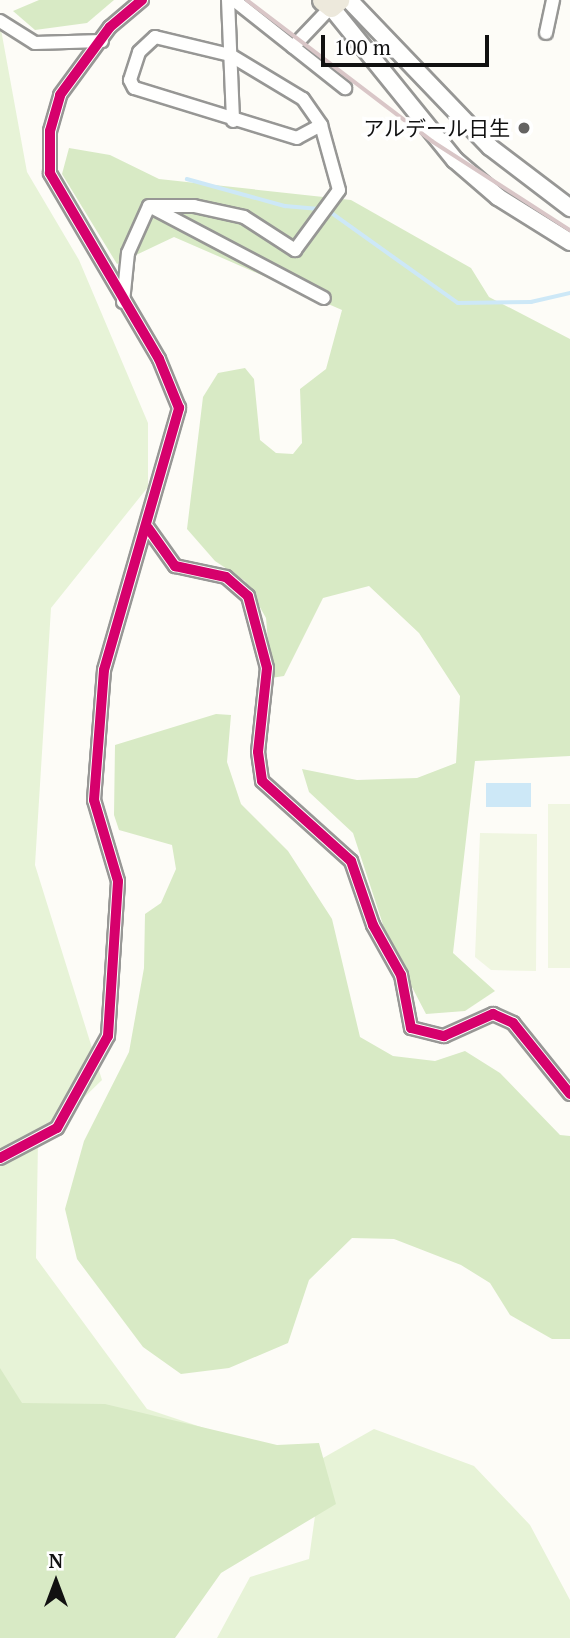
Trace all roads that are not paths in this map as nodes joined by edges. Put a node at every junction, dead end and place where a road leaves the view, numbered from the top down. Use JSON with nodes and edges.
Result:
{"nodes":[{"id":1,"x":142,"y":0,"type":"edge"},
{"id":2,"x":228,"y":0,"type":"edge"},
{"id":3,"x":234,"y":0,"type":"edge"},
{"id":4,"x":553,"y":0,"type":"edge"},
{"id":5,"x":335,"y":2,"type":"edge"},
{"id":6,"x":0,"y":21,"type":"edge"},
{"id":7,"x":546,"y":33,"type":"dead end"},
{"id":8,"x":102,"y":41,"type":"junction"},
{"id":9,"x":293,"y":47,"type":"junction"},
{"id":10,"x":230,"y":55,"type":"junction"},
{"id":11,"x":423,"y":73,"type":"junction"},
{"id":12,"x":400,"y":87,"type":"junction"},
{"id":13,"x":345,"y":88,"type":"dead end"},
{"id":14,"x":233,"y":121,"type":"junction"},
{"id":15,"x":321,"y":125,"type":"junction"},
{"id":16,"x":149,"y":206,"type":"junction"},
{"id":17,"x":570,"y":208,"type":"edge"},
{"id":18,"x":570,"y":242,"type":"edge"},
{"id":19,"x":324,"y":298,"type":"dead end"},
{"id":20,"x":123,"y":302,"type":"junction"},
{"id":21,"x":148,"y":528,"type":"junction"},
{"id":22,"x":570,"y":1094,"type":"edge"},
{"id":23,"x":0,"y":1158,"type":"edge"}],
"edges":[{"from":1,"to":8,"type":"street"},
{"from":2,"to":10,"type":"street"},
{"from":3,"to":9,"type":"street"},
{"from":4,"to":7,"type":"street"},
{"from":5,"to":9,"type":"street"},
{"from":5,"to":11,"type":"street"},
{"from":5,"to":12,"type":"street"},
{"from":6,"to":8,"type":"street"},
{"from":8,"to":20,"type":"street"},
{"from":9,"to":13,"type":"street"},
{"from":10,"to":14,"type":"street"},
{"from":10,"to":14,"type":"street"},
{"from":10,"to":15,"type":"street"},
{"from":11,"to":12,"type":"street"},
{"from":11,"to":17,"type":"street"},
{"from":12,"to":18,"type":"street"},
{"from":14,"to":15,"type":"street"},
{"from":15,"to":16,"type":"street"},
{"from":16,"to":19,"type":"street"},
{"from":16,"to":20,"type":"street"},
{"from":20,"to":21,"type":"street"},
{"from":21,"to":22,"type":"street"},
{"from":21,"to":23,"type":"street"}]}
